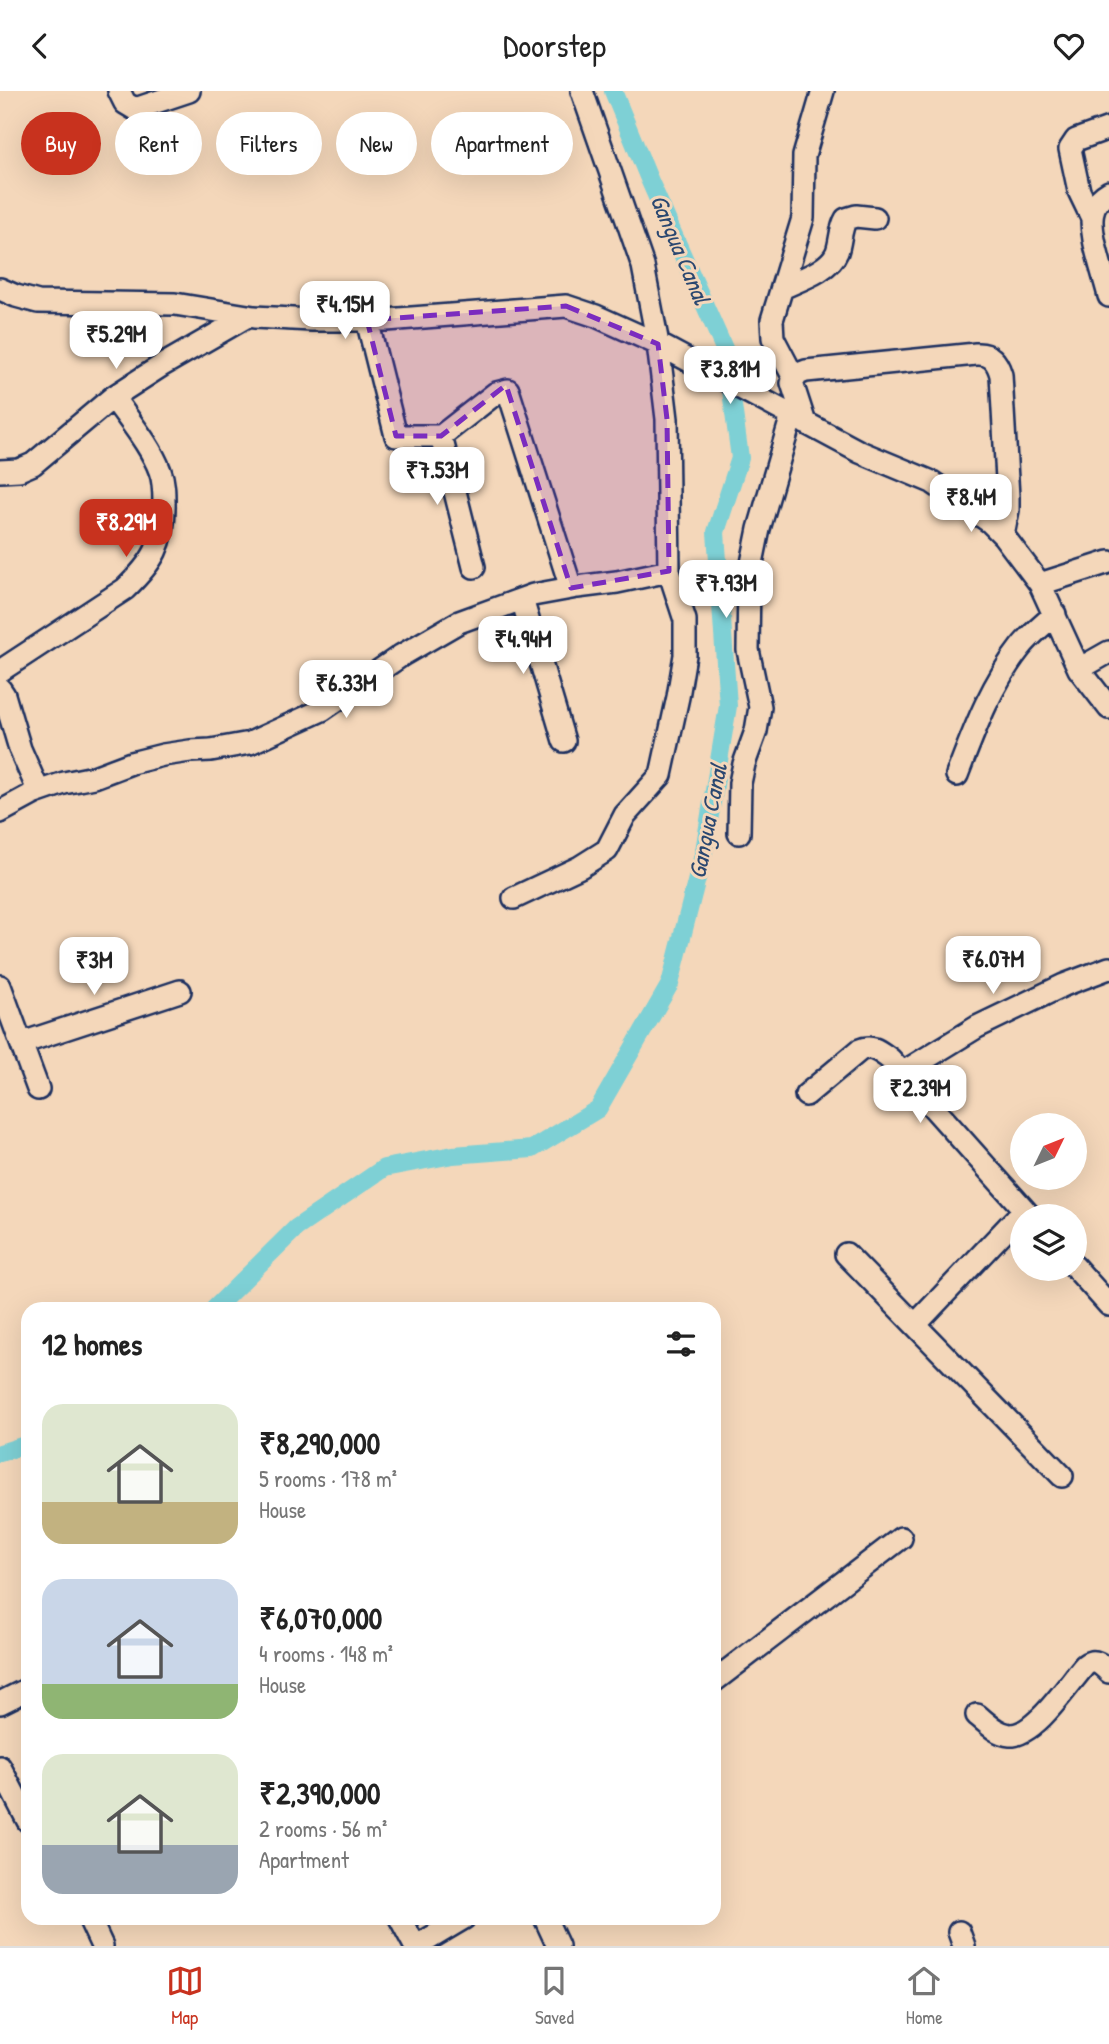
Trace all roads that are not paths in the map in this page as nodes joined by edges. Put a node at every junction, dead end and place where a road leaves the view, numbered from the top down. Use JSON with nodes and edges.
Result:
{"nodes":[{"id":1,"x":119,"y":91,"type":"edge"},
{"id":2,"x":189,"y":91,"type":"edge"},
{"id":3,"x":582,"y":91,"type":"edge"},
{"id":4,"x":823,"y":91,"type":"edge"},
{"id":5,"x":1109,"y":128,"type":"edge"},
{"id":6,"x":1109,"y":192,"type":"edge"},
{"id":7,"x":875,"y":218,"type":"dead end"},
{"id":8,"x":1092,"y":218,"type":"junction"},
{"id":9,"x":782,"y":288,"type":"junction"},
{"id":10,"x":0,"y":289,"type":"edge"},
{"id":11,"x":1109,"y":296,"type":"edge"},
{"id":12,"x":248,"y":316,"type":"junction"},
{"id":13,"x":368,"y":320,"type":"junction"},
{"id":14,"x":658,"y":344,"type":"junction"},
{"id":15,"x":794,"y":378,"type":"junction"},
{"id":16,"x":113,"y":397,"type":"junction"},
{"id":17,"x":793,"y":416,"type":"junction"},
{"id":18,"x":441,"y":436,"type":"junction"},
{"id":19,"x":0,"y":471,"type":"edge"},
{"id":20,"x":1003,"y":535,"type":"junction"},
{"id":21,"x":1109,"y":562,"type":"edge"},
{"id":22,"x":474,"y":567,"type":"dead end"},
{"id":23,"x":669,"y":571,"type":"junction"},
{"id":24,"x":1040,"y":584,"type":"junction"},
{"id":25,"x":571,"y":588,"type":"junction"},
{"id":26,"x":522,"y":599,"type":"junction"},
{"id":27,"x":1055,"y":614,"type":"junction"},
{"id":28,"x":1109,"y":652,"type":"edge"},
{"id":29,"x":1079,"y":669,"type":"junction"},
{"id":30,"x":0,"y":671,"type":"edge"},
{"id":31,"x":0,"y":689,"type":"edge"},
{"id":32,"x":1109,"y":708,"type":"edge"},
{"id":33,"x":564,"y":741,"type":"dead end"},
{"id":34,"x":957,"y":775,"type":"dead end"},
{"id":35,"x":35,"y":793,"type":"junction"},
{"id":36,"x":0,"y":812,"type":"edge"},
{"id":37,"x":738,"y":832,"type":"dead end"},
{"id":38,"x":514,"y":898,"type":"dead end"},
{"id":39,"x":1109,"y":968,"type":"edge"},
{"id":40,"x":0,"y":986,"type":"edge"},
{"id":41,"x":180,"y":991,"type":"dead end"},
{"id":42,"x":22,"y":1043,"type":"junction"},
{"id":43,"x":902,"y":1073,"type":"junction"},
{"id":44,"x":38,"y":1089,"type":"dead end"},
{"id":45,"x":806,"y":1095,"type":"dead end"},
{"id":46,"x":1019,"y":1204,"type":"edge"},
{"id":47,"x":1010,"y":1230,"type":"edge"},
{"id":48,"x":846,"y":1254,"type":"dead end"},
{"id":49,"x":1087,"y":1280,"type":"edge"},
{"id":50,"x":1109,"y":1305,"type":"edge"},
{"id":51,"x":915,"y":1325,"type":"junction"},
{"id":52,"x":1062,"y":1476,"type":"dead end"},
{"id":53,"x":901,"y":1538,"type":"dead end"},
{"id":54,"x":1109,"y":1672,"type":"edge"},
{"id":55,"x":721,"y":1676,"type":"edge"},
{"id":56,"x":21,"y":1692,"type":"edge"},
{"id":57,"x":0,"y":1703,"type":"edge"},
{"id":58,"x":977,"y":1715,"type":"dead end"},
{"id":59,"x":0,"y":1767,"type":"edge"},
{"id":60,"x":21,"y":1808,"type":"edge"},
{"id":61,"x":92,"y":1925,"type":"edge"},
{"id":62,"x":404,"y":1925,"type":"edge"},
{"id":63,"x":452,"y":1925,"type":"edge"},
{"id":64,"x":548,"y":1925,"type":"edge"},
{"id":65,"x":102,"y":1946,"type":"edge"},
{"id":66,"x":416,"y":1946,"type":"edge"},
{"id":67,"x":558,"y":1946,"type":"edge"}],
"edges":[{"from":1,"to":2,"type":"street"},
{"from":3,"to":14,"type":"street"},
{"from":4,"to":9,"type":"street"},
{"from":5,"to":8,"type":"street"},
{"from":6,"to":8,"type":"street"},
{"from":7,"to":9,"type":"street"},
{"from":8,"to":11,"type":"street"},
{"from":9,"to":15,"type":"street"},
{"from":10,"to":12,"type":"street"},
{"from":12,"to":13,"type":"street"},
{"from":12,"to":16,"type":"street"},
{"from":13,"to":14,"type":"street"},
{"from":13,"to":18,"type":"street"},
{"from":14,"to":17,"type":"street"},
{"from":14,"to":23,"type":"street"},
{"from":15,"to":17,"type":"street"},
{"from":15,"to":20,"type":"street"},
{"from":16,"to":19,"type":"street"},
{"from":16,"to":30,"type":"street"},
{"from":17,"to":20,"type":"street"},
{"from":17,"to":37,"type":"street"},
{"from":18,"to":22,"type":"street"},
{"from":18,"to":25,"type":"street"},
{"from":20,"to":24,"type":"street"},
{"from":21,"to":24,"type":"street"},
{"from":23,"to":25,"type":"street"},
{"from":23,"to":38,"type":"street"},
{"from":24,"to":27,"type":"street"},
{"from":25,"to":26,"type":"street"},
{"from":26,"to":33,"type":"street"},
{"from":26,"to":35,"type":"street"},
{"from":27,"to":29,"type":"street"},
{"from":27,"to":34,"type":"street"},
{"from":28,"to":29,"type":"street"},
{"from":29,"to":32,"type":"street"},
{"from":31,"to":35,"type":"street"},
{"from":35,"to":36,"type":"street"},
{"from":39,"to":43,"type":"street"},
{"from":40,"to":42,"type":"street"},
{"from":41,"to":42,"type":"street"},
{"from":42,"to":44,"type":"street"},
{"from":43,"to":45,"type":"street"},
{"from":43,"to":46,"type":"street"},
{"from":47,"to":51,"type":"street"},
{"from":48,"to":51,"type":"street"},
{"from":49,"to":50,"type":"street"},
{"from":51,"to":52,"type":"street"},
{"from":53,"to":55,"type":"street"},
{"from":54,"to":58,"type":"street"},
{"from":56,"to":57,"type":"street"},
{"from":59,"to":60,"type":"street"},
{"from":61,"to":65,"type":"street"},
{"from":62,"to":66,"type":"street"},
{"from":63,"to":66,"type":"street"},
{"from":64,"to":67,"type":"street"}]}
